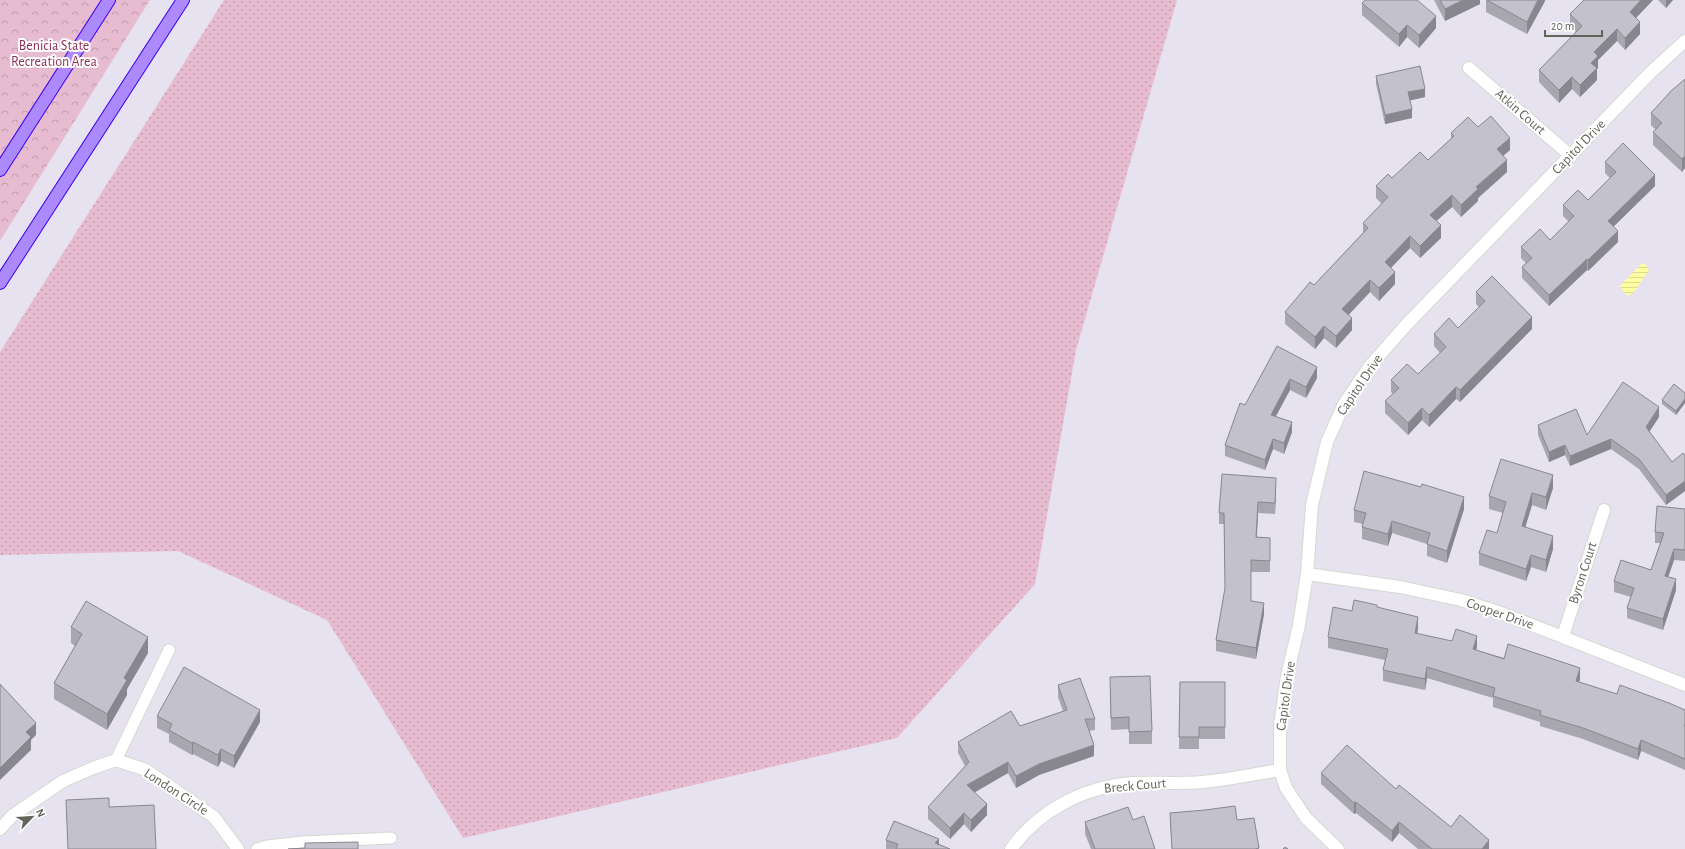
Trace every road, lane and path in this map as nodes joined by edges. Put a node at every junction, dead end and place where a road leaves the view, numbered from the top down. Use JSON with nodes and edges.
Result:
{"nodes":[{"id":1,"x":109,"y":0,"type":"edge"},
{"id":2,"x":183,"y":0,"type":"edge"},
{"id":3,"x":1685,"y":41,"type":"edge"},
{"id":4,"x":1469,"y":68,"type":"dead end"},
{"id":5,"x":1570,"y":156,"type":"junction"},
{"id":6,"x":0,"y":170,"type":"edge"},
{"id":7,"x":0,"y":283,"type":"edge"},
{"id":8,"x":1604,"y":510,"type":"dead end"},
{"id":9,"x":1307,"y":574,"type":"junction"},
{"id":10,"x":1563,"y":636,"type":"junction"},
{"id":11,"x":169,"y":650,"type":"dead end"},
{"id":12,"x":1685,"y":685,"type":"edge"},
{"id":13,"x":116,"y":760,"type":"junction"},
{"id":14,"x":1280,"y":770,"type":"junction"},
{"id":15,"x":0,"y":829,"type":"edge"},
{"id":16,"x":391,"y":838,"type":"dead end"},
{"id":17,"x":238,"y":849,"type":"edge"},
{"id":18,"x":257,"y":849,"type":"edge"},
{"id":19,"x":1011,"y":849,"type":"edge"},
{"id":20,"x":1338,"y":849,"type":"edge"}],
"edges":[{"from":1,"to":6,"type":"highway"},
{"from":2,"to":7,"type":"highway"},
{"from":3,"to":5,"type":"street","name":"Capitol Drive"},
{"from":4,"to":5,"type":"street","name":"Atkin Court"},
{"from":5,"to":9,"type":"street","name":"Capitol Drive"},
{"from":8,"to":10,"type":"street","name":"Byron Court"},
{"from":9,"to":10,"type":"street","name":"Cooper Drive"},
{"from":9,"to":14,"type":"street","name":"Capitol Drive"},
{"from":10,"to":12,"type":"street","name":"Cooper Drive"},
{"from":11,"to":13,"type":"lane"},
{"from":13,"to":15,"type":"street"},
{"from":13,"to":17,"type":"street","name":"London Circle"},
{"from":14,"to":19,"type":"street","name":"Breck Court"},
{"from":14,"to":20,"type":"street","name":"Capitol Drive"},
{"from":16,"to":18,"type":"lane"}]}
